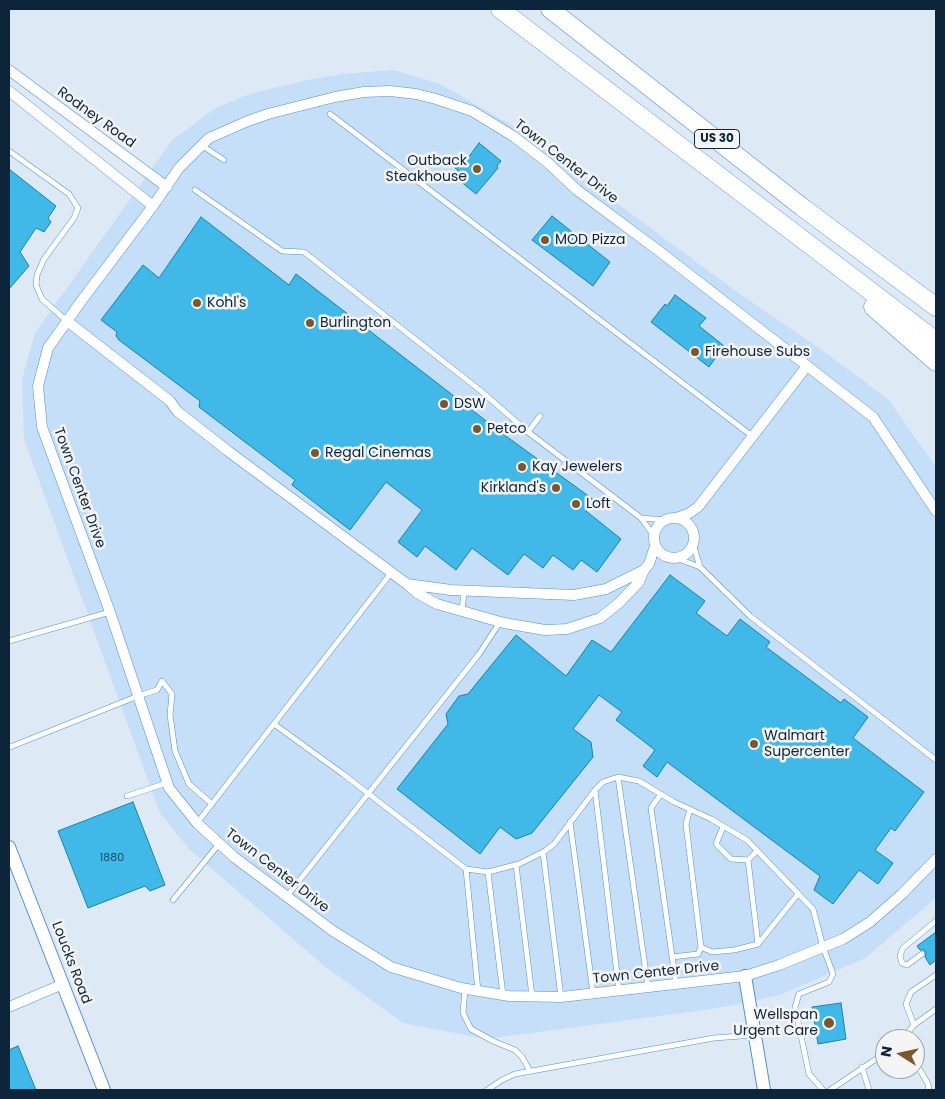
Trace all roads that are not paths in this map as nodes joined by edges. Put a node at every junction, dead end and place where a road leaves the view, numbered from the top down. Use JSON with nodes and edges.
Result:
{"nodes":[{"id":1,"x":500,"y":9,"type":"edge"},
{"id":2,"x":550,"y":9,"type":"edge"},
{"id":3,"x":9,"y":70,"type":"edge"},
{"id":4,"x":9,"y":91,"type":"edge"},
{"id":5,"x":330,"y":114,"type":"dead end"},
{"id":6,"x":201,"y":145,"type":"junction"},
{"id":7,"x":9,"y":151,"type":"edge"},
{"id":8,"x":224,"y":160,"type":"dead end"},
{"id":9,"x":166,"y":187,"type":"junction"},
{"id":10,"x":736,"y":189,"type":"junction"},
{"id":11,"x":195,"y":190,"type":"dead end"},
{"id":12,"x":153,"y":206,"type":"junction"},
{"id":13,"x":880,"y":265,"type":"junction"},
{"id":14,"x":936,"y":297,"type":"edge"},
{"id":15,"x":936,"y":307,"type":"edge"},
{"id":16,"x":67,"y":321,"type":"junction"},
{"id":17,"x":936,"y":341,"type":"edge"},
{"id":18,"x":936,"y":362,"type":"edge"},
{"id":19,"x":807,"y":366,"type":"junction"},
{"id":20,"x":540,"y":416,"type":"dead end"},
{"id":21,"x":528,"y":432,"type":"junction"},
{"id":22,"x":752,"y":436,"type":"junction"},
{"id":23,"x":698,"y":508,"type":"junction"},
{"id":24,"x":936,"y":511,"type":"edge"},
{"id":25,"x":641,"y":518,"type":"junction"},
{"id":26,"x":671,"y":519,"type":"junction"},
{"id":27,"x":694,"y":540,"type":"junction"},
{"id":28,"x":655,"y":541,"type":"junction"},
{"id":29,"x":672,"y":558,"type":"junction"},
{"id":30,"x":647,"y":567,"type":"junction"},
{"id":31,"x":700,"y":567,"type":"junction"},
{"id":32,"x":391,"y":573,"type":"junction"},
{"id":33,"x":407,"y":584,"type":"junction"},
{"id":34,"x":617,"y":584,"type":"junction"},
{"id":35,"x":464,"y":591,"type":"junction"},
{"id":36,"x":623,"y":599,"type":"junction"},
{"id":37,"x":110,"y":612,"type":"junction"},
{"id":38,"x":462,"y":612,"type":"junction"},
{"id":39,"x":500,"y":622,"type":"junction"},
{"id":40,"x":9,"y":641,"type":"edge"},
{"id":41,"x":138,"y":696,"type":"junction"},
{"id":42,"x":274,"y":724,"type":"junction"},
{"id":43,"x":10,"y":747,"type":"dead end"},
{"id":44,"x":936,"y":760,"type":"edge"},
{"id":45,"x":618,"y":777,"type":"junction"},
{"id":46,"x":167,"y":782,"type":"junction"},
{"id":47,"x":595,"y":790,"type":"junction"},
{"id":48,"x":368,"y":793,"type":"junction"},
{"id":49,"x":661,"y":794,"type":"junction"},
{"id":50,"x":127,"y":796,"type":"dead end"},
{"id":51,"x":212,"y":804,"type":"junction"},
{"id":52,"x":690,"y":809,"type":"junction"},
{"id":53,"x":570,"y":822,"type":"junction"},
{"id":54,"x":197,"y":823,"type":"junction"},
{"id":55,"x":723,"y":827,"type":"junction"},
{"id":56,"x":220,"y":844,"type":"junction"},
{"id":57,"x":9,"y":847,"type":"edge"},
{"id":58,"x":757,"y":851,"type":"junction"},
{"id":59,"x":542,"y":852,"type":"junction"},
{"id":60,"x":936,"y":859,"type":"edge"},
{"id":61,"x":748,"y":860,"type":"junction"},
{"id":62,"x":516,"y":865,"type":"junction"},
{"id":63,"x":466,"y":869,"type":"junction"},
{"id":64,"x":488,"y":872,"type":"junction"},
{"id":65,"x":798,"y":894,"type":"junction"},
{"id":66,"x":287,"y":897,"type":"junction"},
{"id":67,"x":174,"y":900,"type":"dead end"},
{"id":68,"x":936,"y":921,"type":"edge"},
{"id":69,"x":758,"y":944,"type":"junction"},
{"id":70,"x":701,"y":947,"type":"junction"},
{"id":71,"x":823,"y":947,"type":"junction"},
{"id":72,"x":922,"y":954,"type":"dead end"},
{"id":73,"x":672,"y":957,"type":"junction"},
{"id":74,"x":936,"y":975,"type":"edge"},
{"id":75,"x":745,"y":976,"type":"junction"},
{"id":76,"x":63,"y":984,"type":"junction"},
{"id":77,"x":676,"y":984,"type":"junction"},
{"id":78,"x":648,"y":988,"type":"junction"},
{"id":79,"x":466,"y":989,"type":"junction"},
{"id":80,"x":478,"y":991,"type":"junction"},
{"id":81,"x":619,"y":991,"type":"junction"},
{"id":82,"x":593,"y":994,"type":"junction"},
{"id":83,"x":503,"y":995,"type":"junction"},
{"id":84,"x":532,"y":997,"type":"junction"},
{"id":85,"x":561,"y":997,"type":"junction"},
{"id":86,"x":9,"y":1007,"type":"edge"},
{"id":87,"x":936,"y":1009,"type":"edge"},
{"id":88,"x":914,"y":1025,"type":"junction"},
{"id":89,"x":911,"y":1029,"type":"edge"},
{"id":90,"x":755,"y":1035,"type":"junction"},
{"id":91,"x":875,"y":1059,"type":"edge"},
{"id":92,"x":862,"y":1067,"type":"junction"},
{"id":93,"x":530,"y":1071,"type":"junction"},
{"id":94,"x":104,"y":1090,"type":"edge"},
{"id":95,"x":487,"y":1090,"type":"edge"},
{"id":96,"x":764,"y":1090,"type":"edge"},
{"id":97,"x":823,"y":1090,"type":"edge"},
{"id":98,"x":830,"y":1090,"type":"edge"},
{"id":99,"x":869,"y":1090,"type":"edge"}],
"edges":[{"from":1,"to":10,"type":"highway","name":"US 30","number":"US 30"},
{"from":2,"to":13,"type":"highway","name":"US 30","number":"US 30"},
{"from":3,"to":9,"type":"street","name":"Rodney Road"},
{"from":4,"to":12,"type":"street"},
{"from":5,"to":22,"type":"lane"},
{"from":6,"to":8,"type":"lane"},
{"from":6,"to":9,"type":"street","name":"Town Center Drive"},
{"from":6,"to":19,"type":"street","name":"Town Center Drive"},
{"from":7,"to":16,"type":"lane"},
{"from":9,"to":12,"type":"street","name":"Town Center Drive"},
{"from":10,"to":17,"type":"highway","name":"US 30","number":"US 30"},
{"from":10,"to":18,"type":"highway"},
{"from":11,"to":21,"type":"lane"},
{"from":12,"to":16,"type":"street","name":"Town Center Drive"},
{"from":13,"to":14,"type":"highway"},
{"from":13,"to":15,"type":"highway","name":"US 30","number":"US 30"},
{"from":16,"to":32,"type":"street"},
{"from":16,"to":37,"type":"street","name":"Town Center Drive"},
{"from":19,"to":22,"type":"street"},
{"from":19,"to":24,"type":"street","name":"Town Center Drive"},
{"from":20,"to":21,"type":"lane"},
{"from":21,"to":25,"type":"lane"},
{"from":22,"to":23,"type":"street"},
{"from":23,"to":26,"type":"street"},
{"from":23,"to":27,"type":"street"},
{"from":25,"to":26,"type":"lane"},
{"from":25,"to":28,"type":"lane"},
{"from":26,"to":27,"type":"street"},
{"from":26,"to":28,"type":"street"},
{"from":27,"to":29,"type":"street"},
{"from":27,"to":31,"type":"lane"},
{"from":28,"to":29,"type":"street"},
{"from":28,"to":30,"type":"street"},
{"from":29,"to":30,"type":"street"},
{"from":29,"to":31,"type":"lane"},
{"from":30,"to":34,"type":"street"},
{"from":30,"to":36,"type":"street"},
{"from":31,"to":44,"type":"lane"},
{"from":32,"to":33,"type":"street"},
{"from":32,"to":42,"type":"lane"},
{"from":33,"to":35,"type":"street"},
{"from":33,"to":38,"type":"street"},
{"from":34,"to":35,"type":"street"},
{"from":34,"to":36,"type":"lane"},
{"from":35,"to":38,"type":"lane"},
{"from":36,"to":39,"type":"street"},
{"from":37,"to":40,"type":"lane"},
{"from":37,"to":41,"type":"street","name":"Town Center Drive"},
{"from":38,"to":39,"type":"street"},
{"from":39,"to":48,"type":"lane"},
{"from":41,"to":43,"type":"lane"},
{"from":41,"to":46,"type":"street","name":"Town Center Drive"},
{"from":41,"to":51,"type":"lane"},
{"from":42,"to":48,"type":"lane"},
{"from":42,"to":51,"type":"lane"},
{"from":45,"to":47,"type":"lane"},
{"from":45,"to":49,"type":"lane"},
{"from":45,"to":78,"type":"lane"},
{"from":46,"to":50,"type":"lane"},
{"from":46,"to":54,"type":"street","name":"Town Center Drive"},
{"from":47,"to":53,"type":"lane"},
{"from":47,"to":81,"type":"lane"},
{"from":48,"to":63,"type":"lane"},
{"from":48,"to":66,"type":"lane"},
{"from":49,"to":52,"type":"lane"},
{"from":49,"to":73,"type":"lane"},
{"from":51,"to":54,"type":"lane"},
{"from":52,"to":55,"type":"lane"},
{"from":52,"to":70,"type":"lane"},
{"from":53,"to":59,"type":"lane"},
{"from":53,"to":82,"type":"lane"},
{"from":54,"to":56,"type":"street","name":"Town Center Drive"},
{"from":55,"to":58,"type":"lane"},
{"from":55,"to":61,"type":"lane"},
{"from":56,"to":66,"type":"street","name":"Town Center Drive"},
{"from":56,"to":67,"type":"lane"},
{"from":57,"to":76,"type":"street","name":"Loucks Road"},
{"from":58,"to":61,"type":"lane"},
{"from":58,"to":65,"type":"lane"},
{"from":59,"to":62,"type":"lane"},
{"from":59,"to":85,"type":"lane"},
{"from":60,"to":71,"type":"street","name":"Town Center Drive"},
{"from":61,"to":69,"type":"lane"},
{"from":62,"to":64,"type":"lane"},
{"from":62,"to":84,"type":"lane"},
{"from":63,"to":64,"type":"lane"},
{"from":63,"to":80,"type":"lane"},
{"from":64,"to":83,"type":"lane"},
{"from":65,"to":69,"type":"lane"},
{"from":65,"to":71,"type":"lane"},
{"from":66,"to":79,"type":"street","name":"Town Center Drive"},
{"from":68,"to":72,"type":"lane"},
{"from":69,"to":70,"type":"lane"},
{"from":70,"to":73,"type":"lane"},
{"from":71,"to":75,"type":"street","name":"Town Center Drive"},
{"from":71,"to":97,"type":"lane"},
{"from":73,"to":77,"type":"lane"},
{"from":74,"to":88,"type":"lane"},
{"from":75,"to":77,"type":"street","name":"Town Center Drive"},
{"from":75,"to":90,"type":"street"},
{"from":76,"to":86,"type":"street"},
{"from":76,"to":94,"type":"street","name":"Loucks Road"},
{"from":77,"to":78,"type":"street","name":"Town Center Drive"},
{"from":78,"to":81,"type":"street","name":"Town Center Drive"},
{"from":79,"to":80,"type":"street","name":"Town Center Drive"},
{"from":79,"to":93,"type":"lane"},
{"from":80,"to":83,"type":"street","name":"Town Center Drive"},
{"from":81,"to":82,"type":"street","name":"Town Center Drive"},
{"from":82,"to":85,"type":"street","name":"Town Center Drive"},
{"from":83,"to":84,"type":"street","name":"Town Center Drive"},
{"from":84,"to":85,"type":"street","name":"Town Center Drive"},
{"from":87,"to":88,"type":"lane"},
{"from":88,"to":89,"type":"lane"},
{"from":90,"to":93,"type":"lane"},
{"from":90,"to":96,"type":"street"},
{"from":91,"to":92,"type":"lane"},
{"from":92,"to":98,"type":"lane"},
{"from":92,"to":99,"type":"lane"},
{"from":93,"to":95,"type":"lane"}]}
